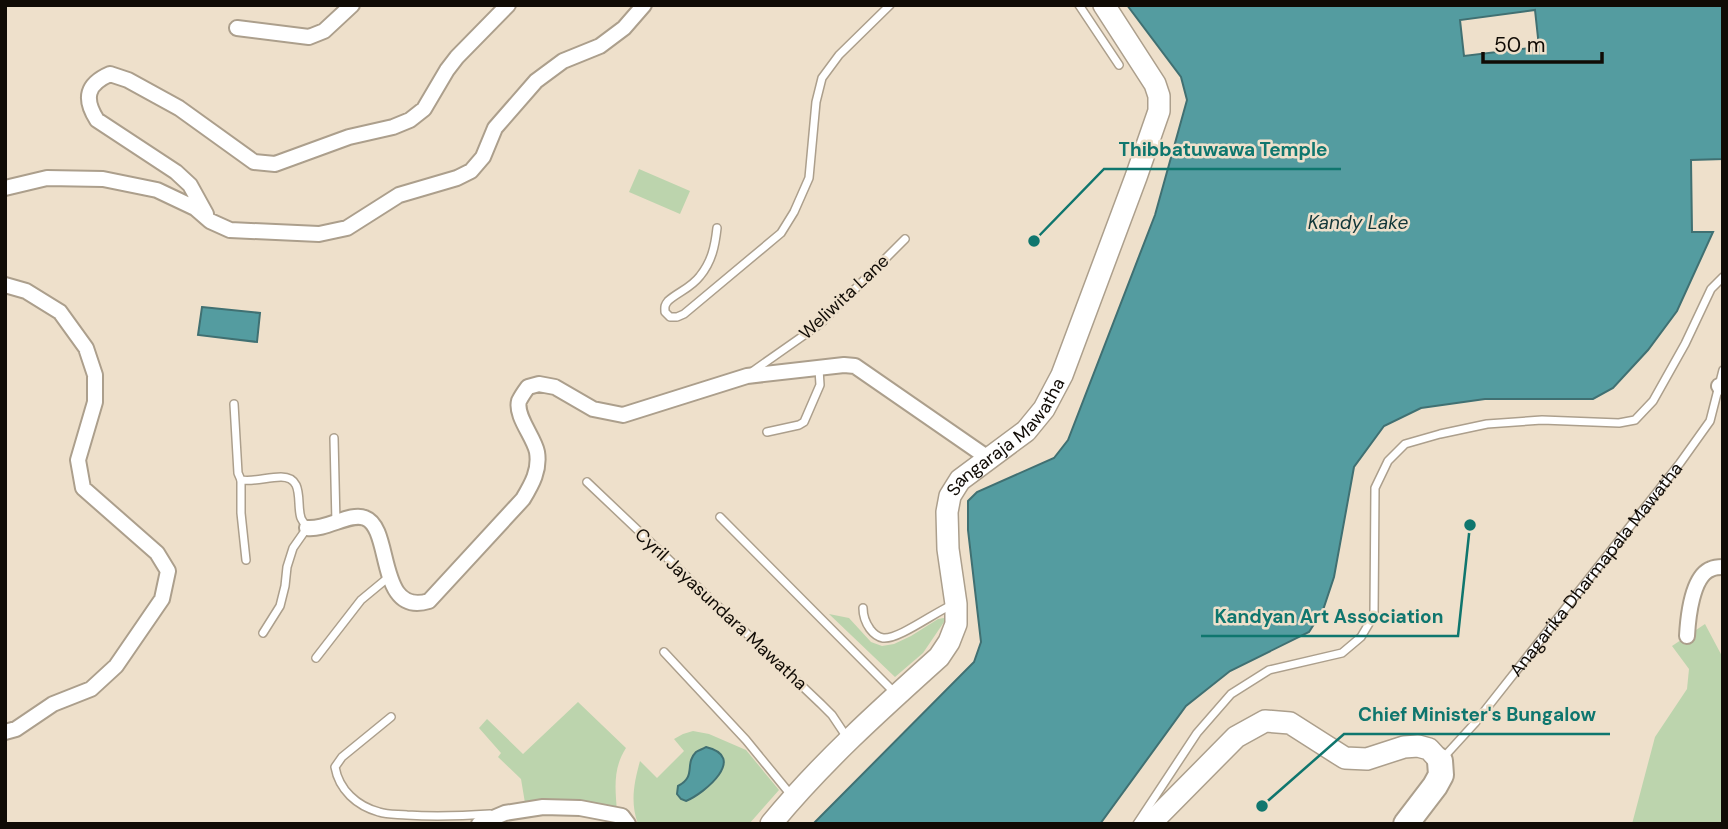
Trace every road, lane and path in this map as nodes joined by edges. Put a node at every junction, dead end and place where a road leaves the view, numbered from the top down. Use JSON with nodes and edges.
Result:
{"nodes":[{"id":1,"x":352,"y":5,"type":"edge"},
{"id":2,"x":508,"y":5,"type":"edge"},
{"id":3,"x":644,"y":5,"type":"edge"},
{"id":4,"x":890,"y":5,"type":"edge"},
{"id":5,"x":1079,"y":5,"type":"edge"},
{"id":6,"x":1104,"y":5,"type":"edge"},
{"id":7,"x":237,"y":28,"type":"dead end"},
{"id":8,"x":1119,"y":65,"type":"dead end"},
{"id":9,"x":5,"y":188,"type":"edge"},
{"id":10,"x":210,"y":221,"type":"junction"},
{"id":11,"x":717,"y":228,"type":"dead end"},
{"id":12,"x":905,"y":239,"type":"dead end"},
{"id":13,"x":1723,"y":277,"type":"edge"},
{"id":14,"x":5,"y":285,"type":"edge"},
{"id":15,"x":819,"y":369,"type":"junction"},
{"id":16,"x":1723,"y":370,"type":"edge"},
{"id":17,"x":747,"y":376,"type":"junction"},
{"id":18,"x":1721,"y":387,"type":"edge"},
{"id":19,"x":233,"y":404,"type":"dead end"},
{"id":20,"x":767,"y":432,"type":"dead end"},
{"id":21,"x":334,"y":438,"type":"dead end"},
{"id":22,"x":988,"y":458,"type":"junction"},
{"id":23,"x":241,"y":480,"type":"junction"},
{"id":24,"x":587,"y":482,"type":"dead end"},
{"id":25,"x":720,"y":517,"type":"dead end"},
{"id":26,"x":336,"y":523,"type":"junction"},
{"id":27,"x":307,"y":528,"type":"junction"},
{"id":28,"x":246,"y":560,"type":"dead end"},
{"id":29,"x":1723,"y":567,"type":"edge"},
{"id":30,"x":390,"y":576,"type":"junction"},
{"id":31,"x":956,"y":604,"type":"junction"},
{"id":32,"x":863,"y":608,"type":"dead end"},
{"id":33,"x":263,"y":633,"type":"dead end"},
{"id":34,"x":1687,"y":636,"type":"dead end"},
{"id":35,"x":664,"y":652,"type":"dead end"},
{"id":36,"x":316,"y":658,"type":"dead end"},
{"id":37,"x":897,"y":695,"type":"junction"},
{"id":38,"x":391,"y":717,"type":"dead end"},
{"id":39,"x":5,"y":732,"type":"edge"},
{"id":40,"x":849,"y":741,"type":"junction"},
{"id":41,"x":1440,"y":761,"type":"junction"},
{"id":42,"x":793,"y":797,"type":"junction"},
{"id":43,"x":505,"y":819,"type":"edge"},
{"id":44,"x":479,"y":824,"type":"edge"},
{"id":45,"x":628,"y":824,"type":"edge"},
{"id":46,"x":771,"y":824,"type":"edge"},
{"id":47,"x":1137,"y":824,"type":"edge"},
{"id":48,"x":1150,"y":824,"type":"edge"},
{"id":49,"x":1406,"y":824,"type":"edge"}],
"edges":[{"from":1,"to":7,"type":"street"},
{"from":2,"to":10,"type":"street"},
{"from":3,"to":10,"type":"street"},
{"from":4,"to":11,"type":"lane"},
{"from":5,"to":8,"type":"lane"},
{"from":6,"to":22,"type":"main road","name":"Sangaraja Mawatha"},
{"from":9,"to":10,"type":"street"},
{"from":12,"to":17,"type":"lane","name":"Weliwita Lane"},
{"from":13,"to":47,"type":"lane"},
{"from":14,"to":39,"type":"street"},
{"from":15,"to":17,"type":"street"},
{"from":15,"to":20,"type":"lane"},
{"from":15,"to":22,"type":"street"},
{"from":16,"to":18,"type":"lane","name":"Anagarika Dharmapala Mawatha"},
{"from":17,"to":30,"type":"street"},
{"from":18,"to":41,"type":"lane","name":"Anagarika Dharmapala Mawatha"},
{"from":19,"to":23,"type":"lane"},
{"from":21,"to":26,"type":"lane"},
{"from":22,"to":31,"type":"main road","name":"Sangaraja Mawatha"},
{"from":23,"to":27,"type":"lane"},
{"from":23,"to":28,"type":"lane"},
{"from":24,"to":40,"type":"lane","name":"Cyril Jayasundara Mawatha"},
{"from":25,"to":37,"type":"lane"},
{"from":26,"to":27,"type":"street"},
{"from":26,"to":30,"type":"street"},
{"from":27,"to":33,"type":"lane"},
{"from":29,"to":34,"type":"street"},
{"from":30,"to":36,"type":"lane"},
{"from":31,"to":32,"type":"lane"},
{"from":31,"to":37,"type":"main road","name":"Sangaraja Mawatha"},
{"from":35,"to":42,"type":"lane"},
{"from":37,"to":40,"type":"main road","name":"Sangaraja Mawatha"},
{"from":38,"to":43,"type":"lane"},
{"from":40,"to":42,"type":"main road","name":"Sangaraja Mawatha"},
{"from":41,"to":48,"type":"main road"},
{"from":41,"to":49,"type":"highway","name":"Anagarika Dharmapala Mawatha"},
{"from":42,"to":46,"type":"main road","name":"Sangaraja Mawatha"},
{"from":43,"to":44,"type":"street"},
{"from":43,"to":45,"type":"street"}]}
